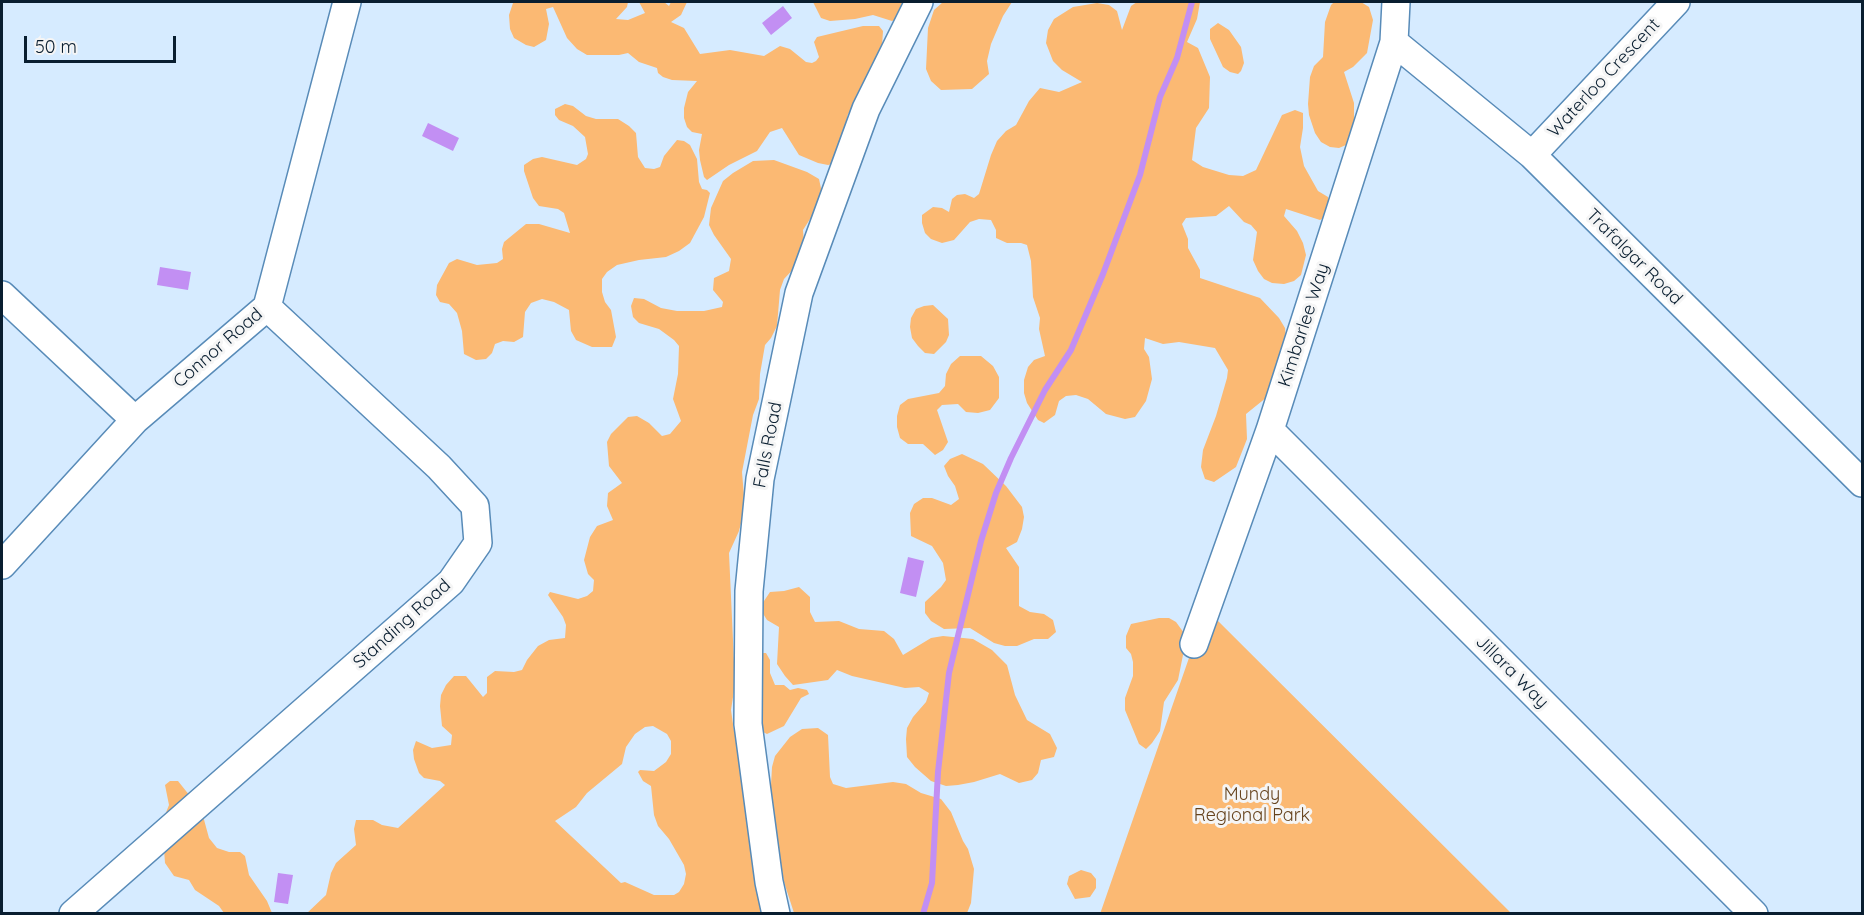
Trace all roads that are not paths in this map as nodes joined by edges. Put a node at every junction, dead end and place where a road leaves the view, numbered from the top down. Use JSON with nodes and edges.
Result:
{"nodes":[{"id":1,"x":347,"y":2,"type":"edge"},
{"id":2,"x":919,"y":2,"type":"edge"},
{"id":3,"x":1396,"y":2,"type":"edge"},
{"id":4,"x":1676,"y":2,"type":"edge"},
{"id":5,"x":1394,"y":42,"type":"junction"},
{"id":6,"x":1532,"y":155,"type":"junction"},
{"id":7,"x":2,"y":295,"type":"edge"},
{"id":8,"x":267,"y":307,"type":"junction"},
{"id":9,"x":135,"y":420,"type":"junction"},
{"id":10,"x":1270,"y":430,"type":"junction"},
{"id":11,"x":1863,"y":483,"type":"edge"},
{"id":12,"x":2,"y":565,"type":"edge"},
{"id":13,"x":1194,"y":644,"type":"dead end"},
{"id":14,"x":73,"y":914,"type":"edge"},
{"id":15,"x":776,"y":914,"type":"edge"},
{"id":16,"x":1754,"y":914,"type":"edge"}],
"edges":[{"from":1,"to":8,"type":"street","name":"Connor Road"},
{"from":2,"to":15,"type":"street","name":"Falls Road"},
{"from":3,"to":5,"type":"street","name":"Kimbarlee Way"},
{"from":4,"to":6,"type":"street","name":"Waterloo Crescent"},
{"from":5,"to":6,"type":"street","name":"Trafalgar Road"},
{"from":5,"to":10,"type":"street","name":"Kimbarlee Way"},
{"from":6,"to":11,"type":"street","name":"Trafalgar Road"},
{"from":7,"to":9,"type":"street"},
{"from":8,"to":9,"type":"street","name":"Connor Road"},
{"from":8,"to":14,"type":"street","name":"Standing Road"},
{"from":9,"to":12,"type":"street","name":"Connor Road"},
{"from":10,"to":13,"type":"street","name":"Kimbarlee Way"},
{"from":10,"to":16,"type":"street","name":"Jillara Way"}]}
